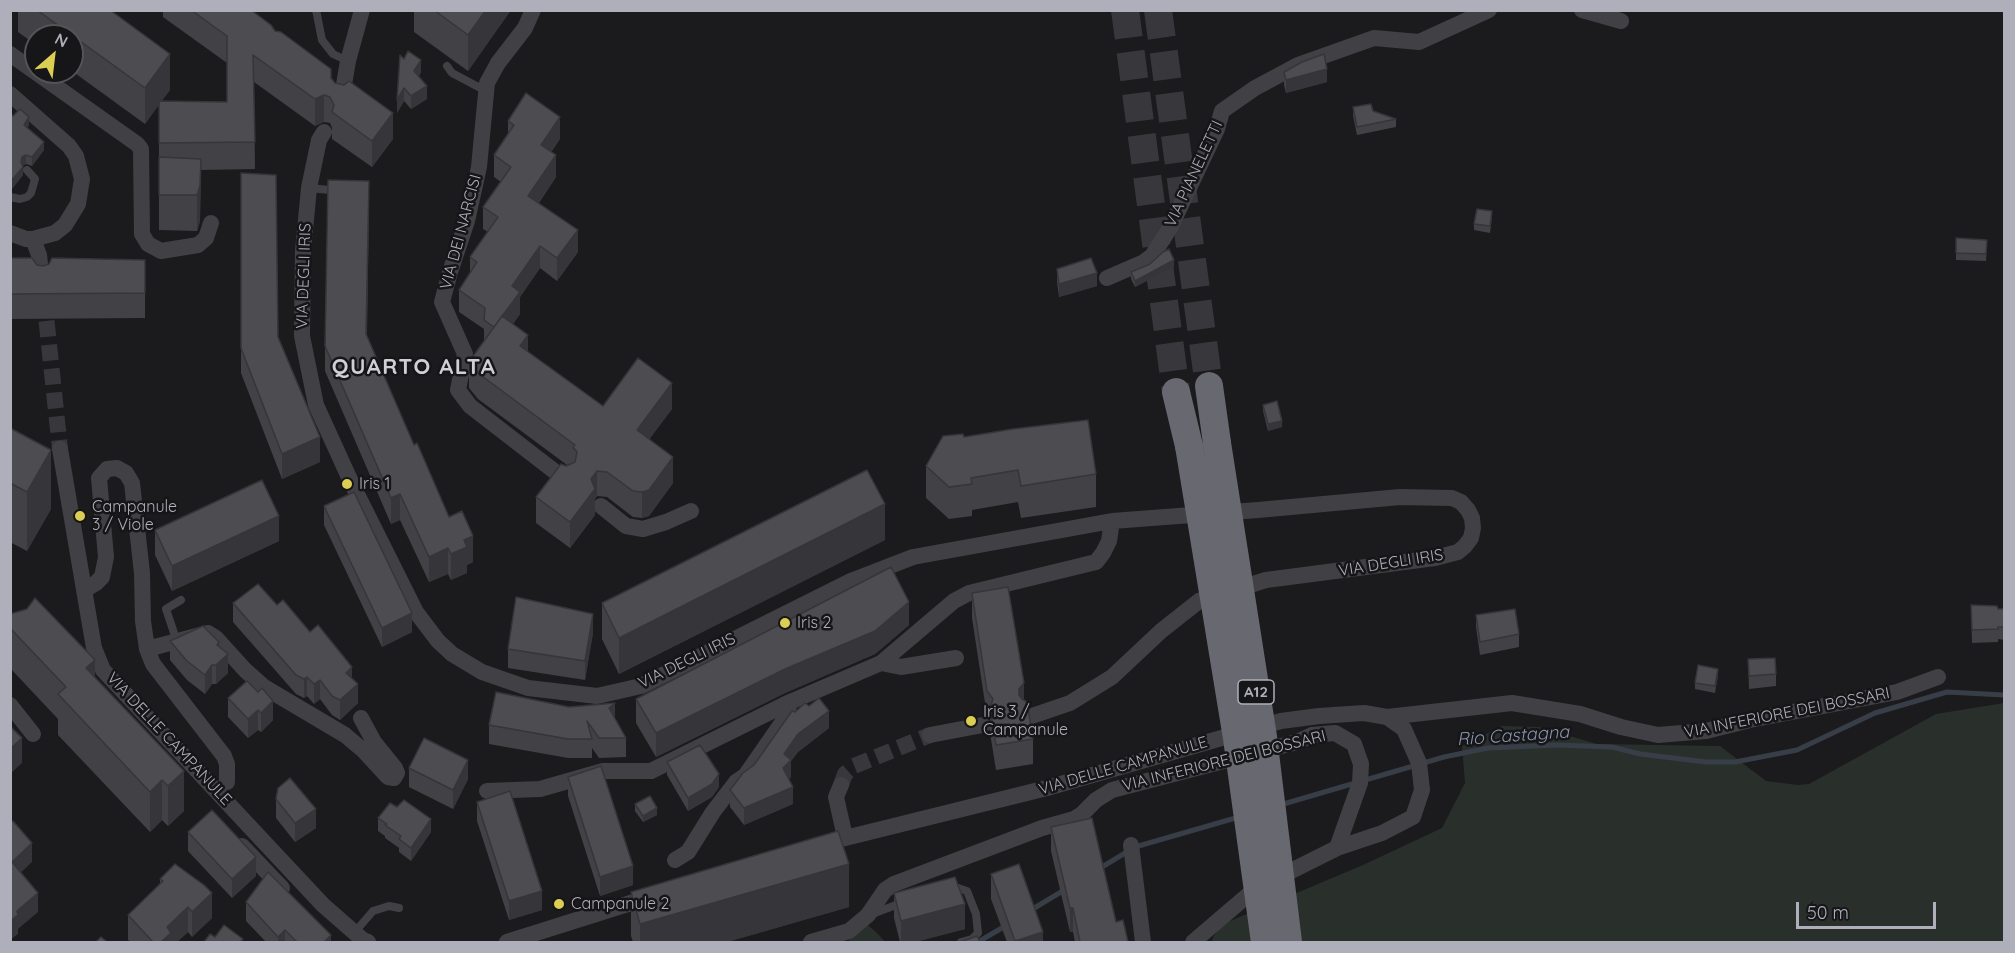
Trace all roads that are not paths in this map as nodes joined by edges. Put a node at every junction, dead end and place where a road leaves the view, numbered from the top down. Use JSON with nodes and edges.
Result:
{"nodes":[{"id":1,"x":316,"y":10,"type":"edge"},
{"id":2,"x":362,"y":10,"type":"edge"},
{"id":3,"x":533,"y":10,"type":"edge"},
{"id":4,"x":1489,"y":10,"type":"edge"},
{"id":5,"x":1582,"y":10,"type":"edge"},
{"id":6,"x":1620,"y":21,"type":"dead end"},
{"id":7,"x":10,"y":54,"type":"edge"},
{"id":8,"x":348,"y":61,"type":"junction"},
{"id":9,"x":447,"y":66,"type":"dead end"},
{"id":10,"x":486,"y":92,"type":"junction"},
{"id":11,"x":10,"y":94,"type":"edge"},
{"id":12,"x":340,"y":102,"type":"edge"},
{"id":13,"x":324,"y":132,"type":"dead end"},
{"id":14,"x":27,"y":170,"type":"dead end"},
{"id":15,"x":309,"y":188,"type":"junction"},
{"id":16,"x":348,"y":192,"type":"edge"},
{"id":17,"x":10,"y":197,"type":"edge"},
{"id":18,"x":211,"y":223,"type":"dead end"},
{"id":19,"x":10,"y":233,"type":"edge"},
{"id":20,"x":33,"y":239,"type":"junction"},
{"id":21,"x":1107,"y":278,"type":"dead end"},
{"id":22,"x":42,"y":281,"type":"tunnel mouth"},
{"id":23,"x":1209,"y":386,"type":"tunnel mouth"},
{"id":24,"x":1176,"y":392,"type":"tunnel mouth"},
{"id":25,"x":1203,"y":444,"type":"junction"},
{"id":26,"x":60,"y":449,"type":"tunnel mouth"},
{"id":27,"x":567,"y":481,"type":"edge"},
{"id":28,"x":601,"y":506,"type":"dead end"},
{"id":29,"x":691,"y":511,"type":"dead end"},
{"id":30,"x":1112,"y":521,"type":"junction"},
{"id":31,"x":84,"y":590,"type":"junction"},
{"id":32,"x":182,"y":600,"type":"dead end"},
{"id":33,"x":177,"y":642,"type":"junction"},
{"id":34,"x":147,"y":649,"type":"junction"},
{"id":35,"x":956,"y":658,"type":"dead end"},
{"id":36,"x":880,"y":663,"type":"junction"},
{"id":37,"x":1938,"y":677,"type":"dead end"},
{"id":38,"x":790,"y":702,"type":"junction"},
{"id":39,"x":10,"y":705,"type":"edge"},
{"id":40,"x":1029,"y":717,"type":"edge"},
{"id":41,"x":1387,"y":717,"type":"junction"},
{"id":42,"x":361,"y":718,"type":"dead end"},
{"id":43,"x":983,"y":725,"type":"dead end"},
{"id":44,"x":33,"y":734,"type":"dead end"},
{"id":45,"x":930,"y":735,"type":"tunnel mouth"},
{"id":46,"x":227,"y":782,"type":"dead end"},
{"id":47,"x":841,"y":785,"type":"tunnel mouth"},
{"id":48,"x":487,"y":790,"type":"dead end"},
{"id":49,"x":230,"y":833,"type":"edge"},
{"id":50,"x":845,"y":837,"type":"junction"},
{"id":51,"x":1131,"y":845,"type":"dead end"},
{"id":52,"x":811,"y":847,"type":"edge"},
{"id":53,"x":1337,"y":848,"type":"junction"},
{"id":54,"x":675,"y":860,"type":"dead end"},
{"id":55,"x":943,"y":889,"type":"edge"},
{"id":56,"x":663,"y":893,"type":"edge"},
{"id":57,"x":913,"y":899,"type":"edge"},
{"id":58,"x":294,"y":900,"type":"edge"},
{"id":59,"x":399,"y":908,"type":"dead end"},
{"id":60,"x":868,"y":915,"type":"junction"},
{"id":61,"x":361,"y":938,"type":"edge"},
{"id":62,"x":1199,"y":940,"type":"edge"},
{"id":63,"x":507,"y":942,"type":"edge"},
{"id":64,"x":811,"y":942,"type":"edge"},
{"id":65,"x":961,"y":942,"type":"edge"},
{"id":66,"x":1143,"y":942,"type":"edge"},
{"id":67,"x":1265,"y":942,"type":"edge"},
{"id":68,"x":1288,"y":942,"type":"edge"}],
"edges":[{"from":1,"to":8,"type":"lane"},
{"from":2,"to":8,"type":"street"},
{"from":3,"to":10,"type":"street","name":"VIA DEI NARCISI"},
{"from":4,"to":21,"type":"street","name":"VIA PIANELETTI"},
{"from":5,"to":6,"type":"street"},
{"from":7,"to":18,"type":"street"},
{"from":8,"to":12,"type":"street"},
{"from":9,"to":10,"type":"lane"},
{"from":10,"to":27,"type":"street","name":"VIA DEI NARCISI"},
{"from":11,"to":20,"type":"street"},
{"from":13,"to":15,"type":"street","name":"VIA DEGLI IRIS"},
{"from":14,"to":17,"type":"lane"},
{"from":15,"to":16,"type":"lane"},
{"from":15,"to":30,"type":"street","name":"VIA DEGLI IRIS"},
{"from":19,"to":20,"type":"street"},
{"from":20,"to":22,"type":"street"},
{"from":23,"to":25,"type":"highway","number":"A12"},
{"from":24,"to":25,"type":"highway","number":"A12"},
{"from":25,"to":67,"type":"highway","number":"A12","bridge":true},
{"from":25,"to":68,"type":"highway","number":"A12","bridge":true},
{"from":26,"to":31,"type":"street","name":"VIA DELLE CAMPANULE"},
{"from":28,"to":29,"type":"street"},
{"from":30,"to":36,"type":"street"},
{"from":30,"to":40,"type":"street","name":"VIA DEGLI IRIS"},
{"from":31,"to":34,"type":"street"},
{"from":31,"to":61,"type":"street","name":"VIA DELLE CAMPANULE"},
{"from":32,"to":33,"type":"lane"},
{"from":33,"to":34,"type":"street"},
{"from":33,"to":42,"type":"street"},
{"from":34,"to":46,"type":"street"},
{"from":35,"to":36,"type":"street"},
{"from":36,"to":38,"type":"street"},
{"from":37,"to":41,"type":"street","name":"VIA INFERIORE DEI BOSSARI"},
{"from":38,"to":48,"type":"street"},
{"from":38,"to":54,"type":"street"},
{"from":39,"to":44,"type":"street"},
{"from":41,"to":50,"type":"street","name":"VIA DELLE CAMPANULE"},
{"from":41,"to":53,"type":"street"},
{"from":43,"to":45,"type":"street"},
{"from":47,"to":50,"type":"street"},
{"from":49,"to":58,"type":"street"},
{"from":50,"to":52,"type":"street","name":"VIA DELLE CAMPANULE"},
{"from":51,"to":66,"type":"street"},
{"from":53,"to":60,"type":"street","name":"VIA INFERIORE DEI BOSSARI"},
{"from":53,"to":62,"type":"street"},
{"from":55,"to":65,"type":"lane"},
{"from":56,"to":63,"type":"street"},
{"from":57,"to":60,"type":"lane"},
{"from":59,"to":61,"type":"lane"},
{"from":60,"to":64,"type":"street","name":"VIA INFERIORE DEI BOSSARI"}]}
